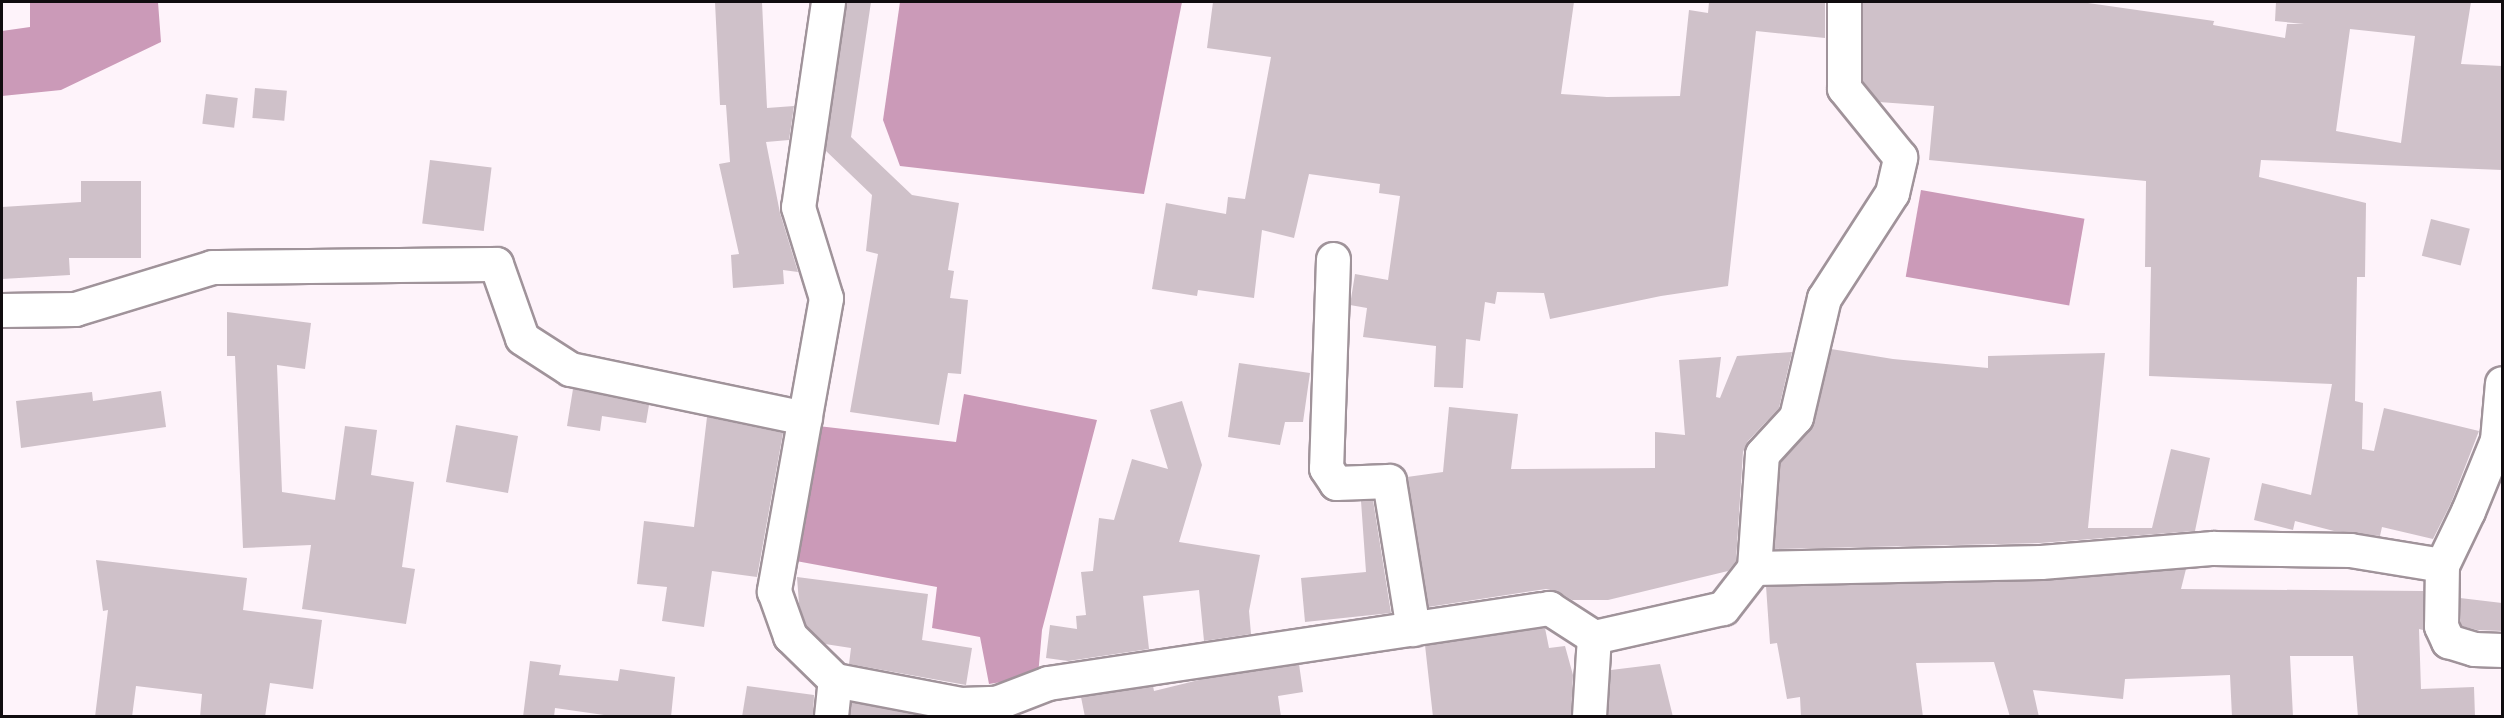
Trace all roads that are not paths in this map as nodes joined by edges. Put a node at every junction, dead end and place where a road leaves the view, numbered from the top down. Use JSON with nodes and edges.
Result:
{"nodes":[{"id":1,"x":828,"y":2,"type":"edge"},
{"id":2,"x":1844,"y":2,"type":"edge"},
{"id":3,"x":1334,"y":259,"type":"dead end"},
{"id":4,"x":2,"y":310,"type":"edge"},
{"id":5,"x":2502,"y":384,"type":"edge"},
{"id":6,"x":805,"y":418,"type":"junction"},
{"id":7,"x":2442,"y":565,"type":"junction"},
{"id":8,"x":1754,"y":568,"type":"junction"},
{"id":9,"x":1413,"y":629,"type":"junction"},
{"id":10,"x":1594,"y":638,"type":"junction"},
{"id":11,"x":2502,"y":650,"type":"edge"},
{"id":12,"x":835,"y":680,"type":"junction"},
{"id":13,"x":831,"y":717,"type":"edge"},
{"id":14,"x":1589,"y":717,"type":"edge"}],
"edges":[{"from":1,"to":6,"type":"street"},
{"from":2,"to":8,"type":"street"},
{"from":3,"to":9,"type":"street"},
{"from":4,"to":6,"type":"street"},
{"from":5,"to":7,"type":"street"},
{"from":6,"to":12,"type":"street"},
{"from":7,"to":8,"type":"street"},
{"from":7,"to":11,"type":"street"},
{"from":8,"to":10,"type":"street"},
{"from":9,"to":10,"type":"street"},
{"from":9,"to":12,"type":"street"},
{"from":10,"to":14,"type":"street"},
{"from":12,"to":13,"type":"street"}]}
